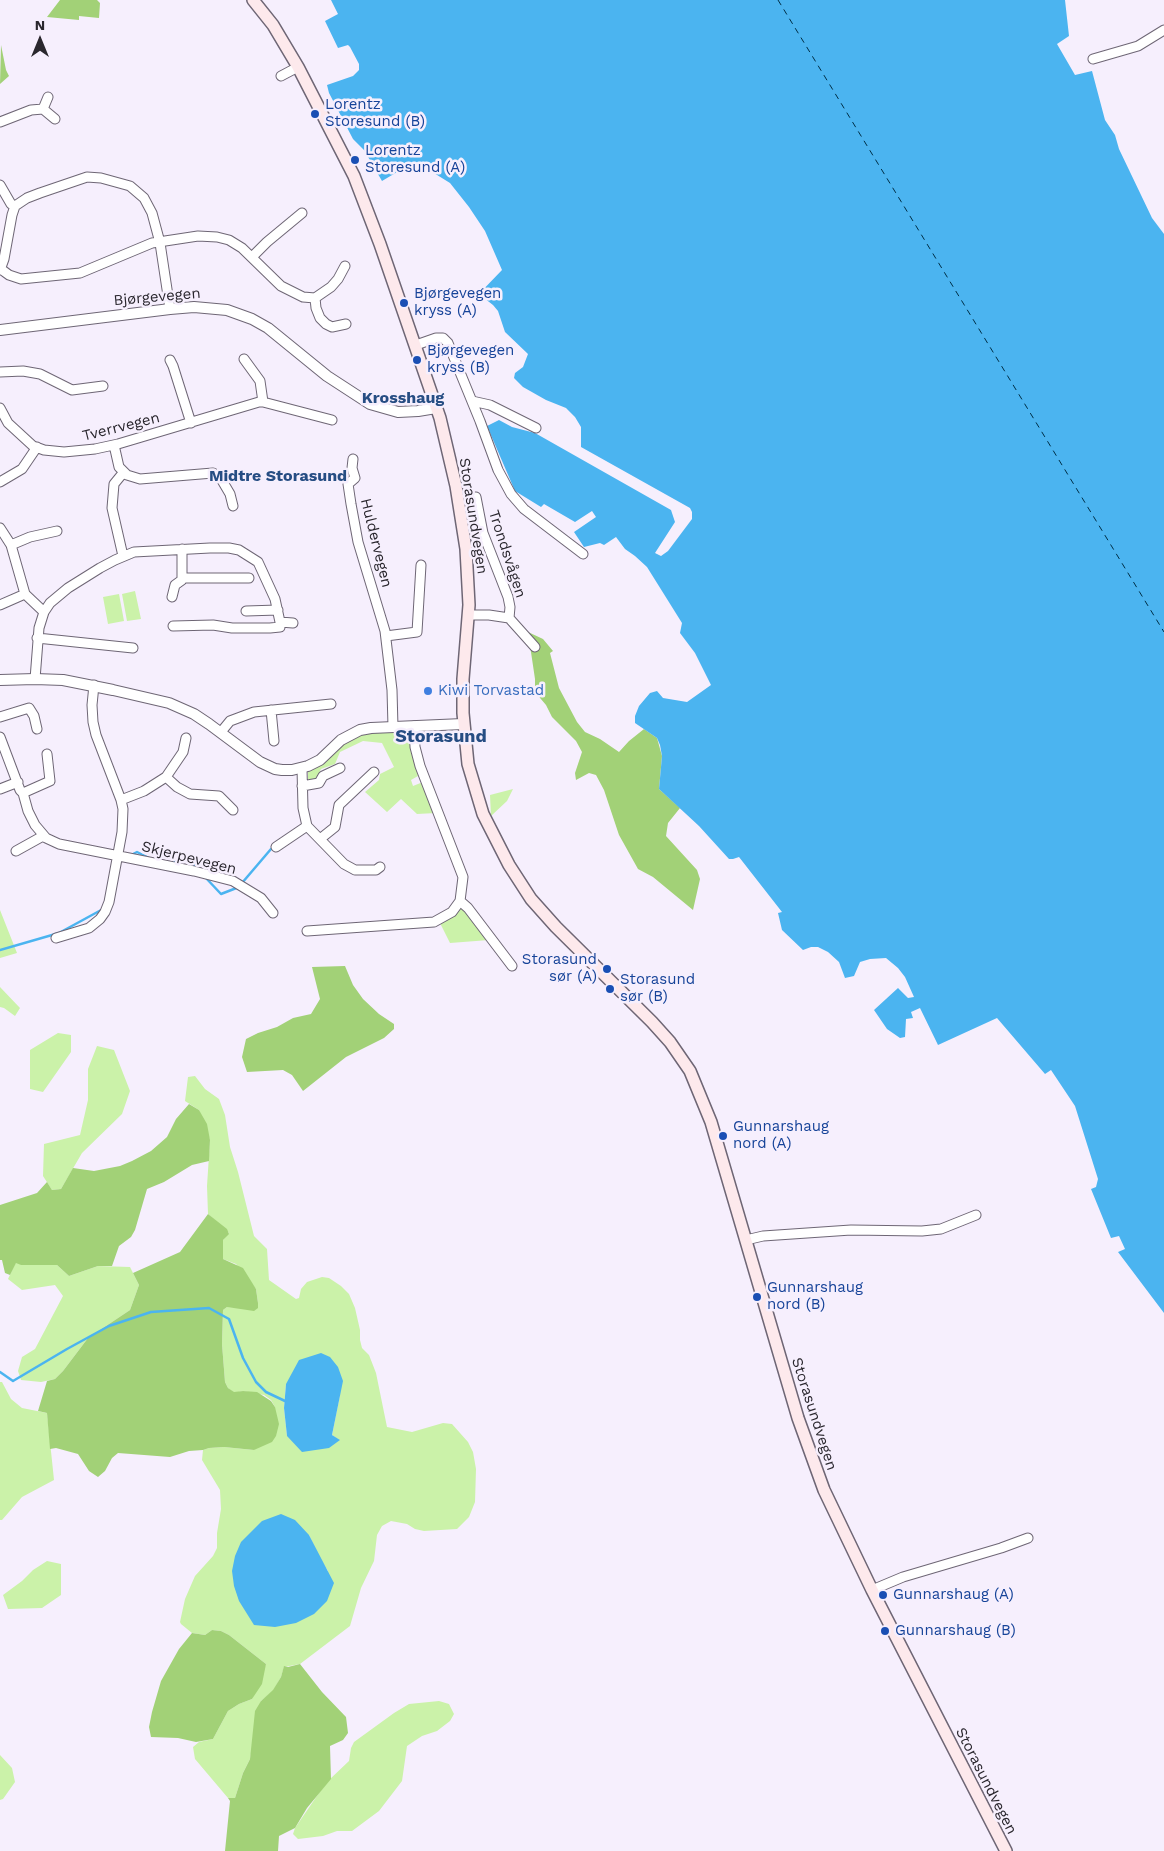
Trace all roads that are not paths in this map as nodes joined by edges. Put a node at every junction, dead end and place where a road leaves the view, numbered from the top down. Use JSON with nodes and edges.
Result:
{"nodes":[{"id":1,"x":254,"y":0,"type":"edge"},
{"id":2,"x":1164,"y":30,"type":"edge"},
{"id":3,"x":1093,"y":59,"type":"dead end"},
{"id":4,"x":298,"y":68,"type":"junction"},
{"id":5,"x":281,"y":76,"type":"dead end"},
{"id":6,"x":48,"y":97,"type":"dead end"},
{"id":7,"x":43,"y":109,"type":"junction"},
{"id":8,"x":55,"y":119,"type":"dead end"},
{"id":9,"x":0,"y":122,"type":"edge"},
{"id":10,"x":0,"y":185,"type":"edge"},
{"id":11,"x":15,"y":206,"type":"junction"},
{"id":12,"x":302,"y":213,"type":"dead end"},
{"id":13,"x":158,"y":242,"type":"junction"},
{"id":14,"x":252,"y":257,"type":"junction"},
{"id":15,"x":2,"y":258,"type":"edge"},
{"id":16,"x":345,"y":266,"type":"dead end"},
{"id":17,"x":0,"y":270,"type":"edge"},
{"id":18,"x":315,"y":298,"type":"junction"},
{"id":19,"x":170,"y":309,"type":"junction"},
{"id":20,"x":346,"y":324,"type":"dead end"},
{"id":21,"x":0,"y":330,"type":"edge"},
{"id":22,"x":416,"y":345,"type":"junction"},
{"id":23,"x":170,"y":360,"type":"dead end"},
{"id":24,"x":244,"y":360,"type":"dead end"},
{"id":25,"x":0,"y":372,"type":"edge"},
{"id":26,"x":103,"y":386,"type":"dead end"},
{"id":27,"x":472,"y":401,"type":"junction"},
{"id":28,"x":263,"y":402,"type":"junction"},
{"id":29,"x":0,"y":408,"type":"edge"},
{"id":30,"x":436,"y":408,"type":"junction"},
{"id":31,"x":332,"y":420,"type":"dead end"},
{"id":32,"x":191,"y":423,"type":"junction"},
{"id":33,"x":536,"y":428,"type":"dead end"},
{"id":34,"x":114,"y":445,"type":"junction"},
{"id":35,"x":36,"y":448,"type":"junction"},
{"id":36,"x":353,"y":459,"type":"dead end"},
{"id":37,"x":122,"y":472,"type":"junction"},
{"id":38,"x":0,"y":482,"type":"edge"},
{"id":39,"x":476,"y":497,"type":"dead end"},
{"id":40,"x":233,"y":506,"type":"dead end"},
{"id":41,"x":0,"y":528,"type":"edge"},
{"id":42,"x":57,"y":531,"type":"dead end"},
{"id":43,"x":3,"y":536,"type":"edge"},
{"id":44,"x":11,"y":545,"type":"junction"},
{"id":45,"x":182,"y":549,"type":"junction"},
{"id":46,"x":583,"y":554,"type":"dead end"},
{"id":47,"x":124,"y":556,"type":"junction"},
{"id":48,"x":420,"y":566,"type":"dead end"},
{"id":49,"x":182,"y":578,"type":"junction"},
{"id":50,"x":249,"y":578,"type":"dead end"},
{"id":51,"x":24,"y":594,"type":"junction"},
{"id":52,"x":172,"y":597,"type":"dead end"},
{"id":53,"x":0,"y":605,"type":"edge"},
{"id":54,"x":278,"y":610,"type":"junction"},
{"id":55,"x":246,"y":611,"type":"dead end"},
{"id":56,"x":44,"y":612,"type":"junction"},
{"id":57,"x":468,"y":616,"type":"junction"},
{"id":58,"x":508,"y":618,"type":"junction"},
{"id":59,"x":280,"y":622,"type":"junction"},
{"id":60,"x":292,"y":623,"type":"dead end"},
{"id":61,"x":173,"y":626,"type":"dead end"},
{"id":62,"x":386,"y":636,"type":"junction"},
{"id":63,"x":37,"y":638,"type":"junction"},
{"id":64,"x":535,"y":647,"type":"dead end"},
{"id":65,"x":133,"y":648,"type":"dead end"},
{"id":66,"x":35,"y":679,"type":"junction"},
{"id":67,"x":0,"y":680,"type":"edge"},
{"id":68,"x":94,"y":685,"type":"junction"},
{"id":69,"x":331,"y":704,"type":"dead end"},
{"id":70,"x":272,"y":710,"type":"junction"},
{"id":71,"x":0,"y":717,"type":"edge"},
{"id":72,"x":463,"y":724,"type":"junction"},
{"id":73,"x":414,"y":726,"type":"junction"},
{"id":74,"x":393,"y":727,"type":"junction"},
{"id":75,"x":37,"y":728,"type":"dead end"},
{"id":76,"x":221,"y":732,"type":"junction"},
{"id":77,"x":0,"y":736,"type":"edge"},
{"id":78,"x":186,"y":738,"type":"dead end"},
{"id":79,"x":274,"y":741,"type":"dead end"},
{"id":80,"x":47,"y":754,"type":"dead end"},
{"id":81,"x":302,"y":768,"type":"junction"},
{"id":82,"x":340,"y":768,"type":"dead end"},
{"id":83,"x":374,"y":772,"type":"dead end"},
{"id":84,"x":166,"y":777,"type":"junction"},
{"id":85,"x":18,"y":782,"type":"junction"},
{"id":86,"x":302,"y":786,"type":"junction"},
{"id":87,"x":0,"y":789,"type":"edge"},
{"id":88,"x":23,"y":793,"type":"junction"},
{"id":89,"x":121,"y":800,"type":"junction"},
{"id":90,"x":233,"y":810,"type":"dead end"},
{"id":91,"x":307,"y":826,"type":"junction"},
{"id":92,"x":43,"y":836,"type":"junction"},
{"id":93,"x":320,"y":839,"type":"junction"},
{"id":94,"x":276,"y":846,"type":"dead end"},
{"id":95,"x":16,"y":850,"type":"dead end"},
{"id":96,"x":118,"y":856,"type":"junction"},
{"id":97,"x":380,"y":867,"type":"dead end"},
{"id":98,"x":460,"y":901,"type":"junction"},
{"id":99,"x":273,"y":913,"type":"dead end"},
{"id":100,"x":308,"y":931,"type":"dead end"},
{"id":101,"x":56,"y":938,"type":"dead end"},
{"id":102,"x":512,"y":966,"type":"dead end"},
{"id":103,"x":976,"y":1215,"type":"dead end"},
{"id":104,"x":746,"y":1240,"type":"junction"},
{"id":105,"x":1028,"y":1538,"type":"dead end"},
{"id":106,"x":872,"y":1590,"type":"junction"},
{"id":107,"x":1006,"y":1851,"type":"edge"}],
"edges":[{"from":1,"to":4,"type":"main road","name":"Storasundvegen"},
{"from":2,"to":3,"type":"street"},
{"from":4,"to":5,"type":"street"},
{"from":4,"to":22,"type":"main road","name":"Storasundvegen"},
{"from":6,"to":7,"type":"street"},
{"from":7,"to":8,"type":"street"},
{"from":7,"to":9,"type":"street"},
{"from":10,"to":11,"type":"street"},
{"from":11,"to":13,"type":"street"},
{"from":11,"to":15,"type":"street"},
{"from":12,"to":14,"type":"street"},
{"from":13,"to":14,"type":"street"},
{"from":13,"to":17,"type":"street"},
{"from":13,"to":19,"type":"street"},
{"from":14,"to":18,"type":"street"},
{"from":15,"to":17,"type":"street"},
{"from":16,"to":18,"type":"street"},
{"from":18,"to":20,"type":"street"},
{"from":19,"to":21,"type":"street","name":"Bjørgevegen"},
{"from":19,"to":30,"type":"street","name":"Bjørgevegen"},
{"from":22,"to":27,"type":"street","name":"Storasundvegen"},
{"from":22,"to":30,"type":"main road","name":"Storasundvegen"},
{"from":23,"to":32,"type":"street"},
{"from":24,"to":28,"type":"street"},
{"from":25,"to":26,"type":"street"},
{"from":27,"to":33,"type":"street"},
{"from":27,"to":46,"type":"street","name":"Storasundvegen"},
{"from":28,"to":31,"type":"street"},
{"from":28,"to":32,"type":"street","name":"Tverrvegen"},
{"from":29,"to":35,"type":"street"},
{"from":30,"to":57,"type":"main road","name":"Storasundvegen"},
{"from":32,"to":34,"type":"street","name":"Tverrvegen"},
{"from":34,"to":35,"type":"street","name":"Tverrvegen"},
{"from":34,"to":37,"type":"street"},
{"from":35,"to":38,"type":"street"},
{"from":36,"to":62,"type":"street","name":"Huldervegen"},
{"from":37,"to":40,"type":"street"},
{"from":37,"to":47,"type":"street"},
{"from":39,"to":58,"type":"street","name":"Trondsvågen"},
{"from":41,"to":43,"type":"street"},
{"from":42,"to":44,"type":"street"},
{"from":43,"to":44,"type":"street"},
{"from":44,"to":51,"type":"street"},
{"from":45,"to":47,"type":"street"},
{"from":45,"to":49,"type":"street"},
{"from":45,"to":54,"type":"street"},
{"from":47,"to":56,"type":"street"},
{"from":48,"to":62,"type":"street"},
{"from":49,"to":50,"type":"street"},
{"from":49,"to":52,"type":"street"},
{"from":51,"to":53,"type":"street"},
{"from":51,"to":56,"type":"street"},
{"from":54,"to":55,"type":"street"},
{"from":54,"to":59,"type":"street"},
{"from":56,"to":63,"type":"street"},
{"from":57,"to":58,"type":"street","name":"Trondsvågen"},
{"from":57,"to":72,"type":"main road","name":"Storasundvegen"},
{"from":58,"to":64,"type":"street","name":"Trondsvågen"},
{"from":59,"to":60,"type":"street"},
{"from":59,"to":61,"type":"street"},
{"from":62,"to":74,"type":"street","name":"Huldervegen"},
{"from":63,"to":65,"type":"street"},
{"from":63,"to":66,"type":"street"},
{"from":66,"to":67,"type":"street"},
{"from":66,"to":68,"type":"street"},
{"from":68,"to":76,"type":"street"},
{"from":68,"to":89,"type":"street"},
{"from":69,"to":70,"type":"street"},
{"from":70,"to":76,"type":"street"},
{"from":70,"to":79,"type":"street"},
{"from":71,"to":75,"type":"street"},
{"from":72,"to":73,"type":"street"},
{"from":72,"to":104,"type":"main road","name":"Storasundvegen"},
{"from":73,"to":74,"type":"street"},
{"from":73,"to":98,"type":"street"},
{"from":74,"to":81,"type":"street"},
{"from":76,"to":81,"type":"street"},
{"from":77,"to":85,"type":"street"},
{"from":78,"to":84,"type":"street"},
{"from":80,"to":88,"type":"street"},
{"from":81,"to":86,"type":"street"},
{"from":82,"to":86,"type":"street"},
{"from":83,"to":93,"type":"street"},
{"from":84,"to":89,"type":"street"},
{"from":84,"to":90,"type":"street"},
{"from":85,"to":87,"type":"street"},
{"from":85,"to":88,"type":"street"},
{"from":86,"to":91,"type":"street"},
{"from":88,"to":92,"type":"street"},
{"from":89,"to":96,"type":"street"},
{"from":91,"to":93,"type":"street"},
{"from":91,"to":94,"type":"street"},
{"from":92,"to":95,"type":"street"},
{"from":92,"to":96,"type":"street","name":"Skjerpevegen"},
{"from":93,"to":97,"type":"street"},
{"from":96,"to":99,"type":"street","name":"Skjerpevegen"},
{"from":96,"to":101,"type":"street"},
{"from":98,"to":100,"type":"street"},
{"from":98,"to":102,"type":"street"},
{"from":103,"to":104,"type":"street"},
{"from":104,"to":106,"type":"main road","name":"Storasundvegen"},
{"from":105,"to":106,"type":"street"},
{"from":106,"to":107,"type":"main road","name":"Storasundvegen"}]}
